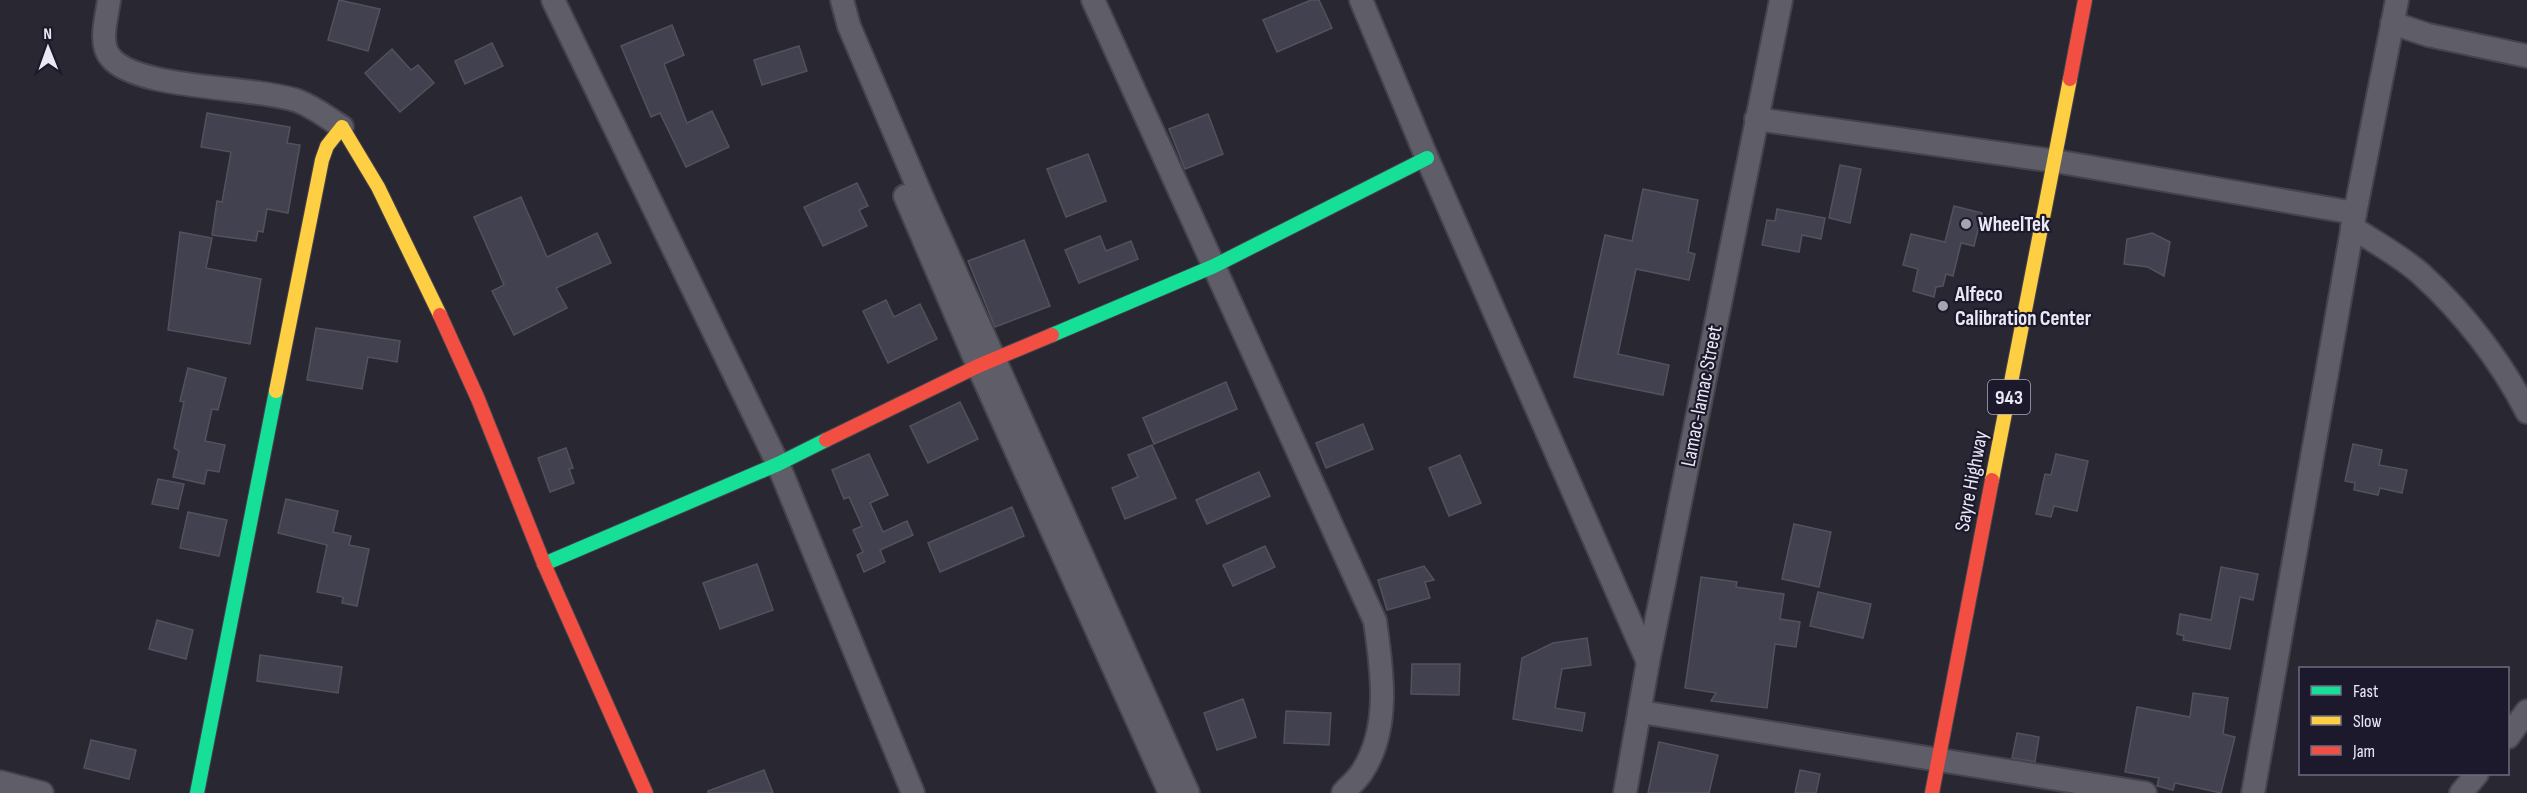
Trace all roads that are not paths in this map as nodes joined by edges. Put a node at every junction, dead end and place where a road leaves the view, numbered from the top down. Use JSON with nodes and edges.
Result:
{"nodes":[{"id":1,"x":109,"y":0,"type":"edge"},
{"id":2,"x":553,"y":0,"type":"edge"},
{"id":3,"x":826,"y":0,"type":"edge"},
{"id":4,"x":842,"y":0,"type":"edge"},
{"id":5,"x":1093,"y":0,"type":"edge"},
{"id":6,"x":1361,"y":0,"type":"edge"},
{"id":7,"x":1781,"y":0,"type":"edge"},
{"id":8,"x":2085,"y":0,"type":"edge"},
{"id":9,"x":2397,"y":0,"type":"edge"},
{"id":10,"x":2392,"y":23,"type":"junction"},
{"id":11,"x":2428,"y":35,"type":"junction"},
{"id":12,"x":2386,"y":55,"type":"junction"},
{"id":13,"x":2527,"y":56,"type":"edge"},
{"id":14,"x":867,"y":86,"type":"junction"},
{"id":15,"x":1756,"y":119,"type":"junction"},
{"id":16,"x":342,"y":127,"type":"junction"},
{"id":17,"x":1427,"y":158,"type":"junction"},
{"id":18,"x":2055,"y":161,"type":"junction"},
{"id":19,"x":2353,"y":220,"type":"junction"},
{"id":20,"x":1214,"y":266,"type":"junction"},
{"id":21,"x":987,"y":362,"type":"junction"},
{"id":22,"x":2527,"y":412,"type":"edge"},
{"id":23,"x":778,"y":464,"type":"junction"},
{"id":24,"x":544,"y":564,"type":"junction"},
{"id":25,"x":1096,"y":606,"type":"junction"},
{"id":26,"x":1648,"y":662,"type":"junction"},
{"id":27,"x":2527,"y":711,"type":"edge"},
{"id":28,"x":1641,"y":712,"type":"junction"},
{"id":29,"x":2509,"y":735,"type":"edge"},
{"id":30,"x":1938,"y":760,"type":"junction"},
{"id":31,"x":2476,"y":775,"type":"edge"},
{"id":32,"x":0,"y":782,"type":"edge"},
{"id":33,"x":42,"y":793,"type":"edge"},
{"id":34,"x":197,"y":793,"type":"edge"},
{"id":35,"x":646,"y":793,"type":"edge"},
{"id":36,"x":913,"y":793,"type":"edge"},
{"id":37,"x":1170,"y":793,"type":"edge"},
{"id":38,"x":1188,"y":793,"type":"edge"},
{"id":39,"x":1343,"y":793,"type":"edge"},
{"id":40,"x":1625,"y":793,"type":"edge"},
{"id":41,"x":1932,"y":793,"type":"edge"},
{"id":42,"x":2145,"y":793,"type":"edge"},
{"id":43,"x":2253,"y":793,"type":"edge"},
{"id":44,"x":2461,"y":793,"type":"edge"}],
"edges":[{"from":1,"to":16,"type":"street"},
{"from":2,"to":23,"type":"street"},
{"from":3,"to":14,"type":"street"},
{"from":4,"to":14,"type":"street"},
{"from":5,"to":20,"type":"street"},
{"from":6,"to":17,"type":"street"},
{"from":7,"to":15,"type":"street","name":"Lamac-lamac Street"},
{"from":8,"to":18,"type":"main road","name":"Sayre Highway","number":"943"},
{"from":9,"to":10,"type":"street"},
{"from":10,"to":11,"type":"street"},
{"from":10,"to":12,"type":"street"},
{"from":11,"to":12,"type":"street"},
{"from":11,"to":13,"type":"street"},
{"from":12,"to":19,"type":"street"},
{"from":14,"to":21,"type":"street"},
{"from":15,"to":18,"type":"street"},
{"from":15,"to":26,"type":"street","name":"Lamac-lamac Street"},
{"from":16,"to":24,"type":"main road"},
{"from":16,"to":34,"type":"main road"},
{"from":17,"to":20,"type":"main road"},
{"from":17,"to":26,"type":"street"},
{"from":18,"to":19,"type":"street"},
{"from":18,"to":30,"type":"main road","name":"Sayre Highway","number":"943"},
{"from":19,"to":22,"type":"street"},
{"from":19,"to":43,"type":"street"},
{"from":20,"to":21,"type":"main road"},
{"from":20,"to":39,"type":"street"},
{"from":21,"to":23,"type":"main road"},
{"from":21,"to":25,"type":"street"},
{"from":23,"to":24,"type":"main road"},
{"from":23,"to":36,"type":"street"},
{"from":24,"to":35,"type":"main road"},
{"from":25,"to":37,"type":"street"},
{"from":25,"to":38,"type":"street"},
{"from":26,"to":28,"type":"street","name":"Lamac-lamac Street"},
{"from":27,"to":29,"type":"street"},
{"from":28,"to":30,"type":"street"},
{"from":28,"to":40,"type":"street","name":"Lamac-lamac Street"},
{"from":30,"to":41,"type":"main road","name":"Sayre Highway","number":"943"},
{"from":30,"to":42,"type":"street"},
{"from":31,"to":44,"type":"street"},
{"from":32,"to":33,"type":"street"}]}
